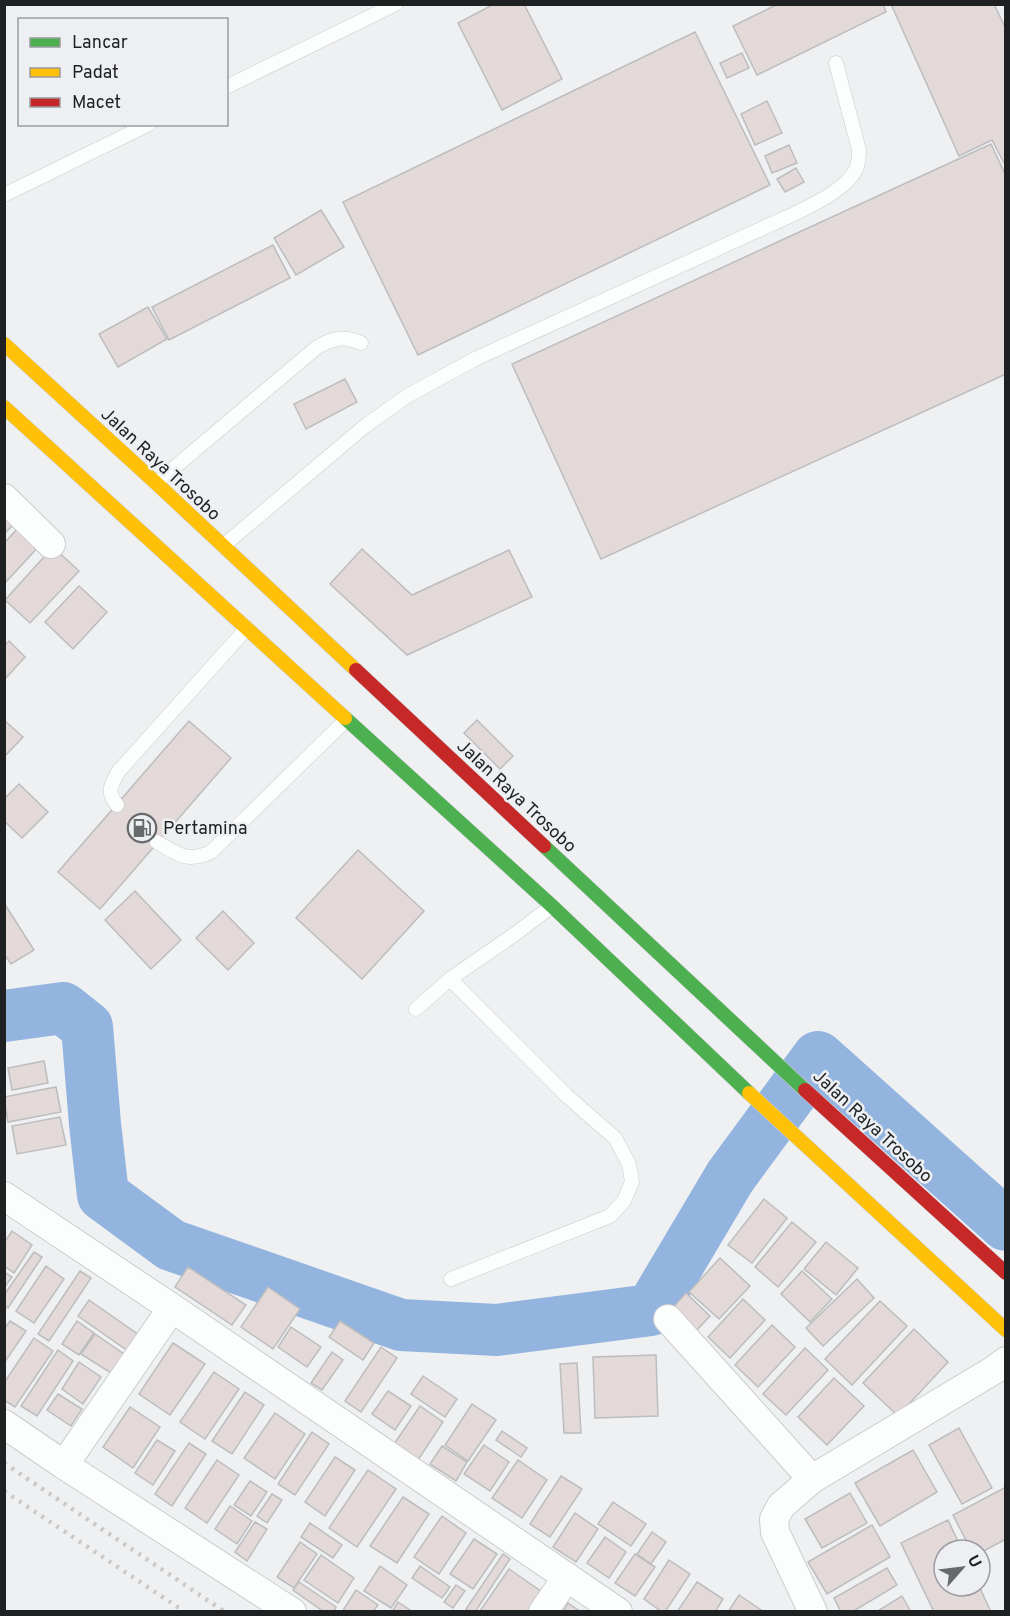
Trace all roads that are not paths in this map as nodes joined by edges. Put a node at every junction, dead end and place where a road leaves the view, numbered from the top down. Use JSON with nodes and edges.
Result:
{"nodes":[{"id":1,"x":396,"y":4,"type":"edge"},
{"id":2,"x":836,"y":63,"type":"dead end"},
{"id":3,"x":228,"y":86,"type":"edge"},
{"id":4,"x":145,"y":126,"type":"edge"},
{"id":5,"x":4,"y":195,"type":"edge"},
{"id":6,"x":361,"y":343,"type":"dead end"},
{"id":7,"x":4,"y":344,"type":"edge"},
{"id":8,"x":4,"y":407,"type":"edge"},
{"id":9,"x":156,"y":483,"type":"junction"},
{"id":10,"x":4,"y":498,"type":"edge"},
{"id":11,"x":51,"y":544,"type":"dead end"},
{"id":12,"x":223,"y":546,"type":"junction"},
{"id":13,"x":247,"y":628,"type":"junction"},
{"id":14,"x":347,"y":719,"type":"junction"},
{"id":15,"x":117,"y":805,"type":"dead end"},
{"id":16,"x":157,"y":842,"type":"dead end"},
{"id":17,"x":552,"y":906,"type":"junction"},
{"id":18,"x":450,"y":980,"type":"junction"},
{"id":19,"x":416,"y":1010,"type":"dead end"},
{"id":20,"x":4,"y":1196,"type":"edge"},
{"id":21,"x":1005,"y":1273,"type":"edge"},
{"id":22,"x":451,"y":1279,"type":"dead end"},
{"id":23,"x":172,"y":1308,"type":"junction"},
{"id":24,"x":668,"y":1320,"type":"dead end"},
{"id":25,"x":1005,"y":1330,"type":"edge"},
{"id":26,"x":1005,"y":1361,"type":"edge"},
{"id":27,"x":4,"y":1424,"type":"edge"},
{"id":28,"x":64,"y":1465,"type":"junction"},
{"id":29,"x":812,"y":1479,"type":"junction"},
{"id":30,"x":567,"y":1577,"type":"junction"},
{"id":31,"x":292,"y":1611,"type":"edge"},
{"id":32,"x":543,"y":1611,"type":"edge"},
{"id":33,"x":618,"y":1611,"type":"edge"},
{"id":34,"x":813,"y":1611,"type":"edge"}],
"edges":[{"from":1,"to":3,"type":"lane"},
{"from":2,"to":12,"type":"lane"},
{"from":4,"to":5,"type":"lane"},
{"from":6,"to":9,"type":"lane"},
{"from":7,"to":9,"type":"highway","name":"Jalan Raya Trosobo"},
{"from":8,"to":13,"type":"highway"},
{"from":9,"to":12,"type":"highway","name":"Jalan Raya Trosobo"},
{"from":10,"to":11,"type":"street"},
{"from":12,"to":21,"type":"highway","name":"Jalan Raya Trosobo"},
{"from":13,"to":14,"type":"highway"},
{"from":13,"to":15,"type":"lane"},
{"from":14,"to":16,"type":"lane"},
{"from":14,"to":17,"type":"highway"},
{"from":17,"to":18,"type":"lane"},
{"from":17,"to":25,"type":"highway"},
{"from":18,"to":19,"type":"lane"},
{"from":18,"to":22,"type":"lane"},
{"from":20,"to":23,"type":"street"},
{"from":23,"to":28,"type":"street"},
{"from":23,"to":30,"type":"street"},
{"from":24,"to":29,"type":"street"},
{"from":26,"to":29,"type":"street"},
{"from":27,"to":28,"type":"street"},
{"from":28,"to":31,"type":"street"},
{"from":29,"to":34,"type":"street"},
{"from":30,"to":32,"type":"street"},
{"from":30,"to":33,"type":"street"}]}
